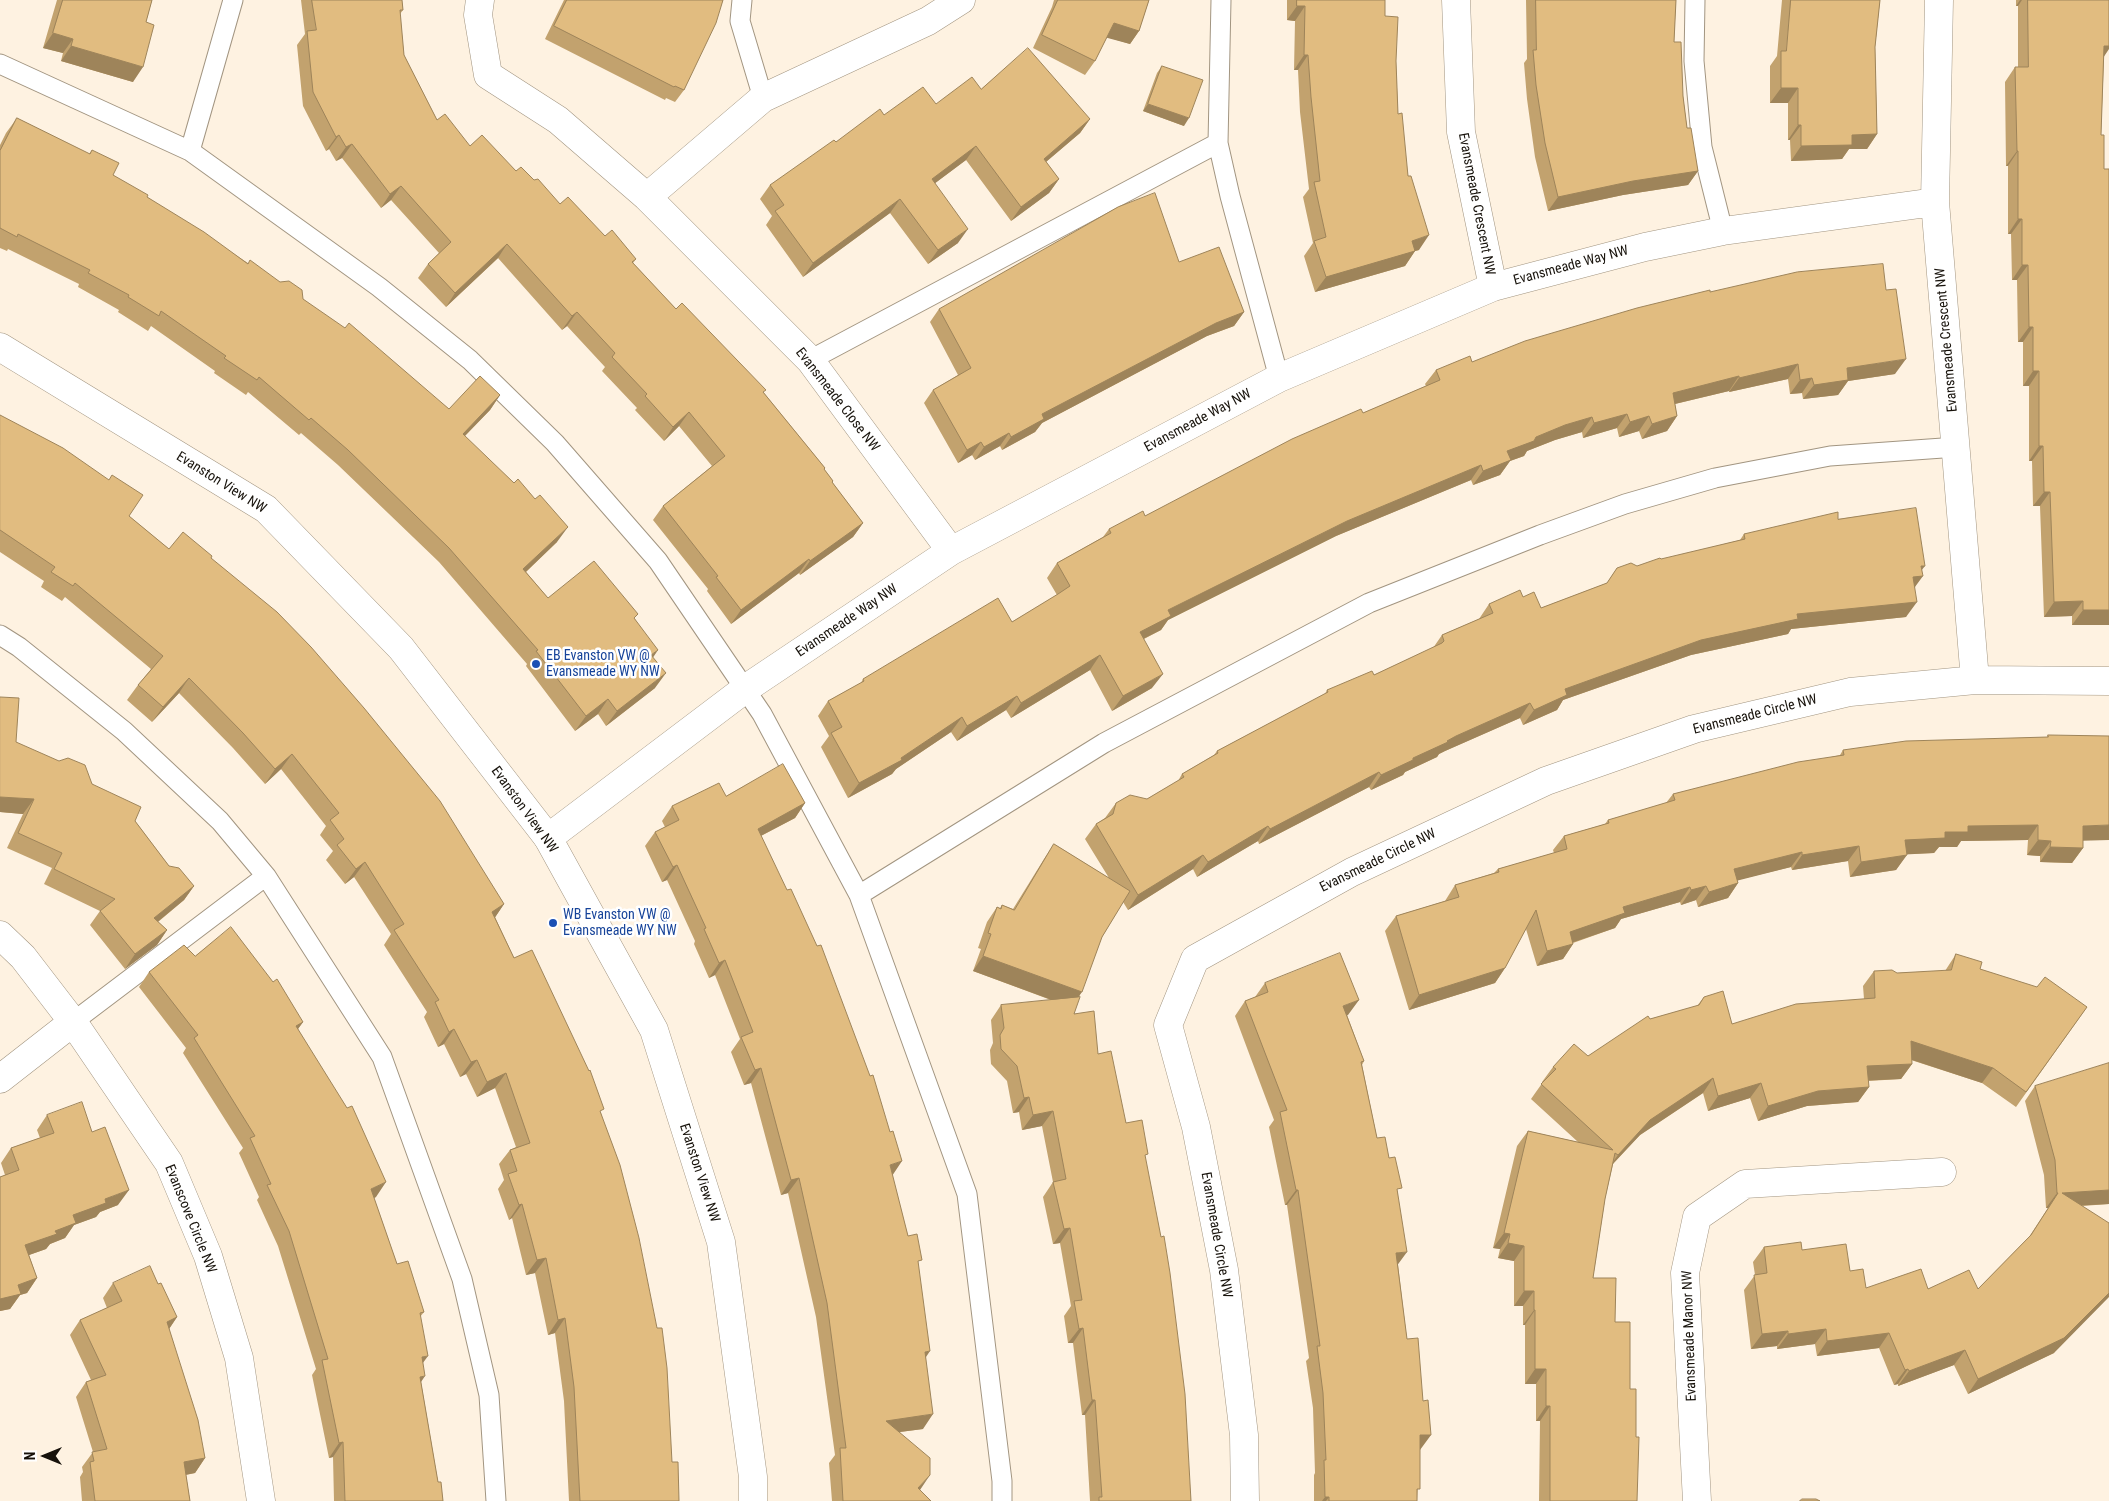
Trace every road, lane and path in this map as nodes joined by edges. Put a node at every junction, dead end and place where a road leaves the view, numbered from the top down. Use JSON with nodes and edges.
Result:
{"nodes":[{"id":1,"x":233,"y":0,"type":"edge"},
{"id":2,"x":480,"y":0,"type":"edge"},
{"id":3,"x":742,"y":0,"type":"edge"},
{"id":4,"x":961,"y":0,"type":"edge"},
{"id":5,"x":1221,"y":0,"type":"edge"},
{"id":6,"x":1456,"y":0,"type":"edge"},
{"id":7,"x":1695,"y":0,"type":"edge"},
{"id":8,"x":1939,"y":0,"type":"edge"},
{"id":9,"x":0,"y":64,"type":"edge"},
{"id":10,"x":763,"y":98,"type":"junction"},
{"id":11,"x":1218,"y":143,"type":"junction"},
{"id":12,"x":190,"y":151,"type":"junction"},
{"id":13,"x":647,"y":197,"type":"junction"},
{"id":14,"x":1935,"y":202,"type":"junction"},
{"id":15,"x":1722,"y":231,"type":"junction"},
{"id":16,"x":1493,"y":287,"type":"junction"},
{"id":17,"x":0,"y":347,"type":"edge"},
{"id":18,"x":810,"y":360,"type":"junction"},
{"id":19,"x":1279,"y":378,"type":"junction"},
{"id":20,"x":1957,"y":447,"type":"junction"},
{"id":21,"x":951,"y":551,"type":"junction"},
{"id":22,"x":0,"y":635,"type":"edge"},
{"id":23,"x":1976,"y":680,"type":"junction"},
{"id":24,"x":2109,"y":681,"type":"edge"},
{"id":25,"x":745,"y":689,"type":"junction"},
{"id":26,"x":548,"y":838,"type":"junction"},
{"id":27,"x":266,"y":876,"type":"junction"},
{"id":28,"x":859,"y":895,"type":"junction"},
{"id":29,"x":0,"y":935,"type":"edge"},
{"id":30,"x":73,"y":1022,"type":"junction"},
{"id":31,"x":0,"y":1079,"type":"edge"},
{"id":32,"x":1942,"y":1172,"type":"dead end"},
{"id":33,"x":261,"y":1501,"type":"edge"},
{"id":34,"x":496,"y":1501,"type":"edge"},
{"id":35,"x":753,"y":1501,"type":"edge"},
{"id":36,"x":1002,"y":1501,"type":"edge"},
{"id":37,"x":1245,"y":1501,"type":"edge"},
{"id":38,"x":1697,"y":1501,"type":"edge"}],
"edges":[{"from":1,"to":12,"type":"lane"},
{"from":2,"to":13,"type":"street","name":"Evansmeade Close NW"},
{"from":3,"to":10,"type":"lane"},
{"from":4,"to":10,"type":"street"},
{"from":5,"to":11,"type":"lane"},
{"from":6,"to":16,"type":"street","name":"Evansmeade Crescent NW"},
{"from":7,"to":15,"type":"lane"},
{"from":8,"to":14,"type":"street","name":"Evansmeade Crescent NW"},
{"from":9,"to":12,"type":"lane"},
{"from":10,"to":13,"type":"street"},
{"from":11,"to":18,"type":"lane"},
{"from":11,"to":19,"type":"lane"},
{"from":12,"to":25,"type":"lane"},
{"from":13,"to":18,"type":"street","name":"Evansmeade Close NW"},
{"from":14,"to":15,"type":"street","name":"Evansmeade Way NW"},
{"from":14,"to":20,"type":"street","name":"Evansmeade Crescent NW"},
{"from":15,"to":16,"type":"street","name":"Evansmeade Way NW"},
{"from":16,"to":19,"type":"street","name":"Evansmeade Way NW"},
{"from":17,"to":26,"type":"street","name":"Evanston View NW"},
{"from":18,"to":21,"type":"street","name":"Evansmeade Close NW"},
{"from":19,"to":21,"type":"street","name":"Evansmeade Way NW"},
{"from":20,"to":23,"type":"street","name":"Evansmeade Crescent NW"},
{"from":20,"to":28,"type":"lane"},
{"from":21,"to":25,"type":"street","name":"Evansmeade Way NW"},
{"from":22,"to":27,"type":"lane"},
{"from":23,"to":24,"type":"street","name":"Evansmeade Circle NW"},
{"from":23,"to":37,"type":"street","name":"Evansmeade Circle NW"},
{"from":25,"to":26,"type":"street","name":"Evansmeade Way NW"},
{"from":25,"to":28,"type":"lane"},
{"from":26,"to":35,"type":"street","name":"Evanston View NW"},
{"from":27,"to":30,"type":"lane"},
{"from":27,"to":34,"type":"lane"},
{"from":28,"to":36,"type":"lane"},
{"from":29,"to":30,"type":"street","name":"Evanscove Circle NW"},
{"from":30,"to":31,"type":"street"},
{"from":30,"to":33,"type":"street","name":"Evanscove Circle NW"},
{"from":32,"to":38,"type":"street","name":"Evansmeade Manor NW"}]}
